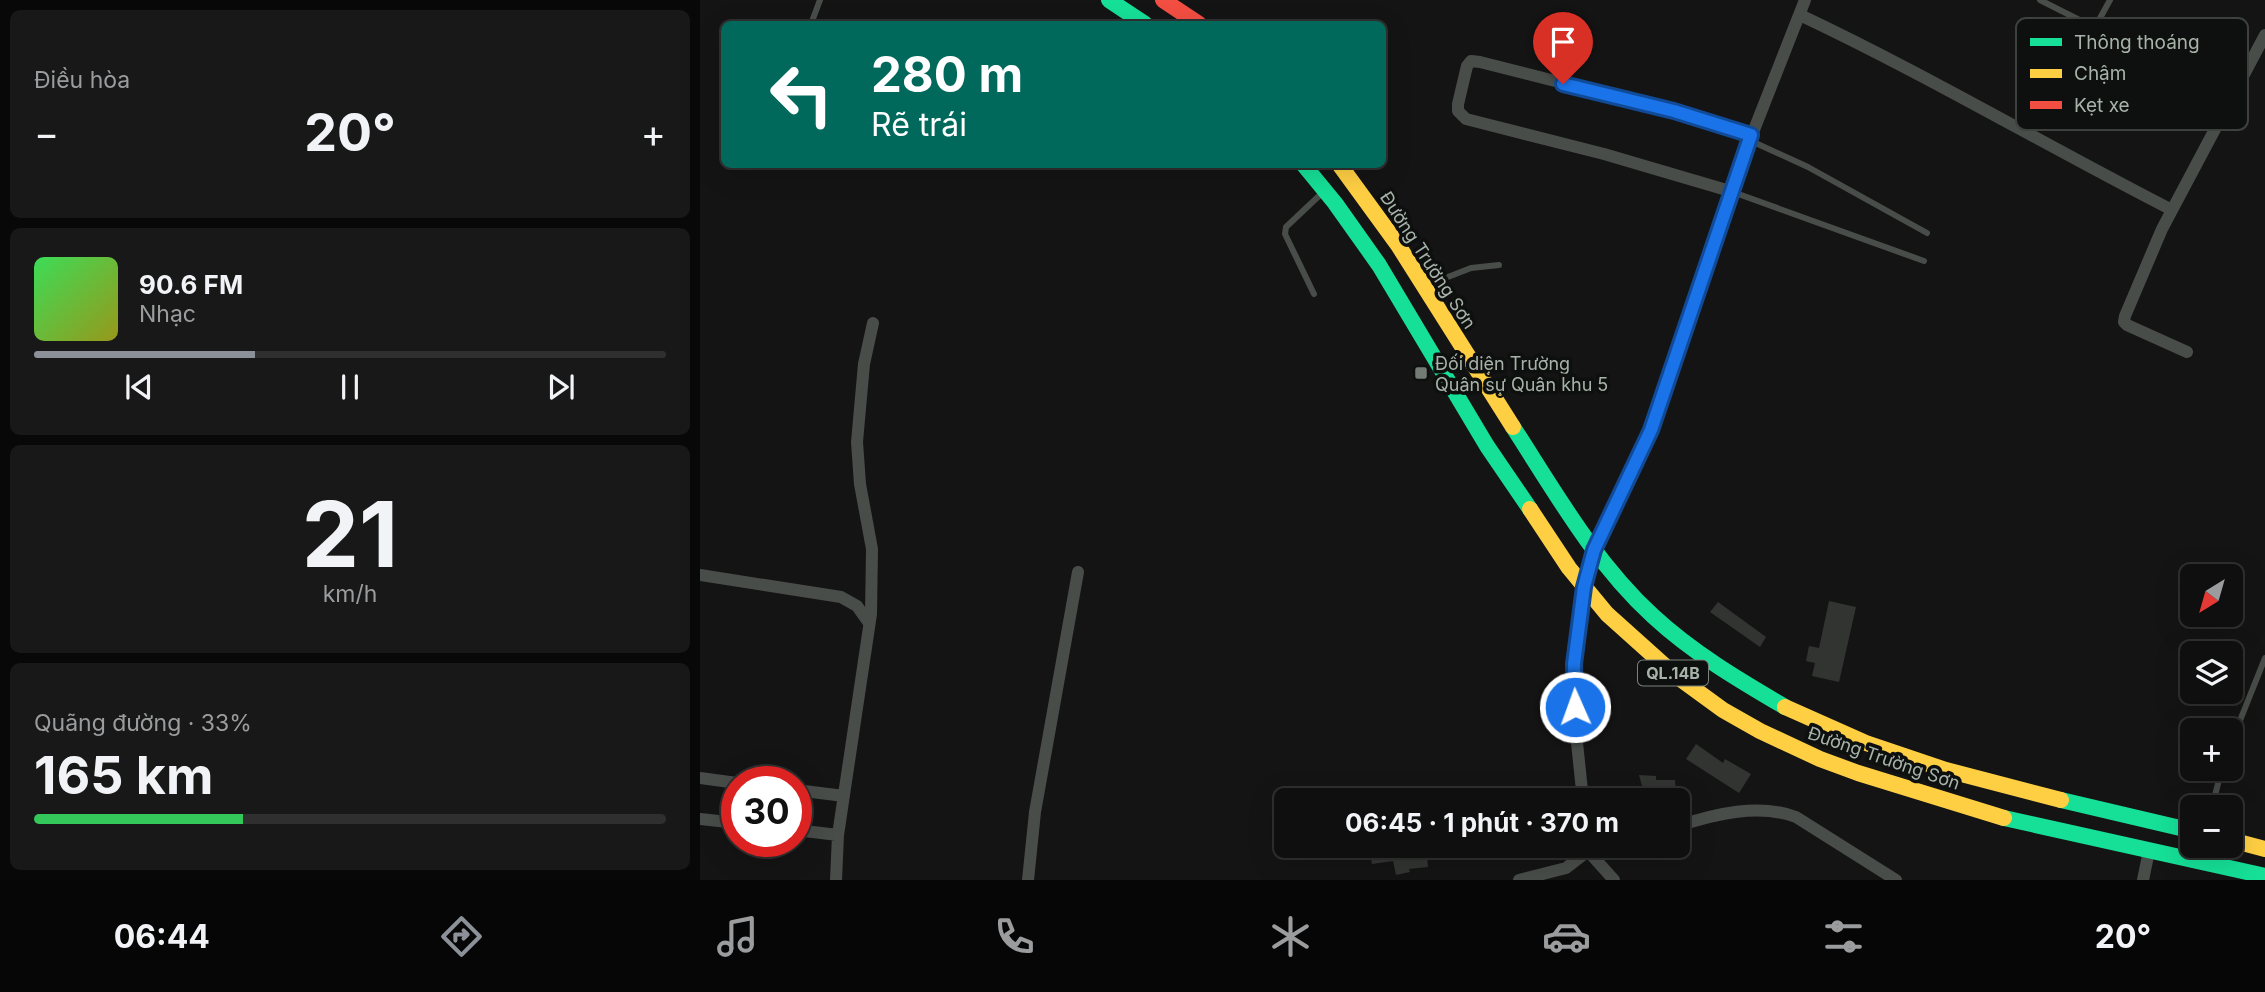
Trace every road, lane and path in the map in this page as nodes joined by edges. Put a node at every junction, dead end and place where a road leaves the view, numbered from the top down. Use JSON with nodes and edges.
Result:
{"nodes":[{"id":1,"x":820,"y":0,"type":"edge"},
{"id":2,"x":1110,"y":0,"type":"edge"},
{"id":3,"x":1163,"y":0,"type":"edge"},
{"id":4,"x":1805,"y":0,"type":"edge"},
{"id":5,"x":2040,"y":0,"type":"edge"},
{"id":6,"x":2110,"y":0,"type":"edge"},
{"id":7,"x":1800,"y":15,"type":"junction"},
{"id":8,"x":2074,"y":18,"type":"edge"},
{"id":9,"x":2100,"y":18,"type":"edge"},
{"id":10,"x":812,"y":21,"type":"edge"},
{"id":11,"x":1141,"y":21,"type":"edge"},
{"id":12,"x":1194,"y":21,"type":"edge"},
{"id":13,"x":2265,"y":35,"type":"edge"},
{"id":14,"x":2248,"y":67,"type":"edge"},
{"id":15,"x":2016,"y":128,"type":"edge"},
{"id":16,"x":2020,"y":130,"type":"edge"},
{"id":17,"x":2215,"y":130,"type":"edge"},
{"id":18,"x":1750,"y":138,"type":"junction"},
{"id":19,"x":1306,"y":168,"type":"edge"},
{"id":20,"x":1342,"y":168,"type":"edge"},
{"id":21,"x":1325,"y":190,"type":"junction"},
{"id":22,"x":1730,"y":191,"type":"junction"},
{"id":23,"x":2172,"y":211,"type":"junction"},
{"id":24,"x":1927,"y":233,"type":"dead end"},
{"id":25,"x":1924,"y":261,"type":"dead end"},
{"id":26,"x":1499,"y":265,"type":"dead end"},
{"id":27,"x":1425,"y":286,"type":"junction"},
{"id":28,"x":1314,"y":294,"type":"dead end"},
{"id":29,"x":873,"y":323,"type":"dead end"},
{"id":30,"x":2187,"y":352,"type":"dead end"},
{"id":31,"x":1594,"y":550,"type":"junction"},
{"id":32,"x":1079,"y":572,"type":"dead end"},
{"id":33,"x":700,"y":575,"type":"edge"},
{"id":34,"x":1584,"y":587,"type":"junction"},
{"id":35,"x":869,"y":623,"type":"junction"},
{"id":36,"x":2265,"y":659,"type":"edge"},
{"id":37,"x":2241,"y":718,"type":"edge"},
{"id":38,"x":700,"y":778,"type":"edge"},
{"id":39,"x":721,"y":781,"type":"edge"},
{"id":40,"x":1582,"y":788,"type":"edge"},
{"id":41,"x":812,"y":792,"type":"edge"},
{"id":42,"x":844,"y":796,"type":"junction"},
{"id":43,"x":700,"y":818,"type":"edge"},
{"id":44,"x":721,"y":821,"type":"edge"},
{"id":45,"x":1690,"y":822,"type":"edge"},
{"id":46,"x":2180,"y":828,"type":"edge"},
{"id":47,"x":812,"y":832,"type":"edge"},
{"id":48,"x":838,"y":835,"type":"junction"},
{"id":49,"x":2243,"y":843,"type":"edge"},
{"id":50,"x":2265,"y":849,"type":"edge"},
{"id":51,"x":2148,"y":851,"type":"junction"},
{"id":52,"x":1577,"y":858,"type":"edge"},
{"id":53,"x":1596,"y":858,"type":"edge"},
{"id":54,"x":2265,"y":876,"type":"edge"},
{"id":55,"x":836,"y":880,"type":"edge"},
{"id":56,"x":1028,"y":880,"type":"edge"},
{"id":57,"x":1519,"y":880,"type":"edge"},
{"id":58,"x":1614,"y":880,"type":"edge"},
{"id":59,"x":1896,"y":880,"type":"edge"},
{"id":60,"x":2144,"y":880,"type":"edge"}],
"edges":[{"from":1,"to":10,"type":"lane"},
{"from":2,"to":11,"type":"highway"},
{"from":3,"to":12,"type":"highway"},
{"from":4,"to":7,"type":"street"},
{"from":5,"to":8,"type":"lane"},
{"from":6,"to":9,"type":"lane"},
{"from":7,"to":15,"type":"street"},
{"from":7,"to":18,"type":"street"},
{"from":13,"to":14,"type":"street"},
{"from":16,"to":23,"type":"street"},
{"from":17,"to":23,"type":"street"},
{"from":18,"to":22,"type":"street"},
{"from":18,"to":22,"type":"street"},
{"from":18,"to":24,"type":"lane"},
{"from":19,"to":21,"type":"highway","name":"Đường Trường Sơn","number":"QL.14B"},
{"from":20,"to":27,"type":"highway","name":"Đường Trường Sơn","number":"QL.14B"},
{"from":21,"to":28,"type":"lane"},
{"from":21,"to":34,"type":"highway","name":"Đường Trường Sơn","number":"QL.14B"},
{"from":22,"to":25,"type":"lane"},
{"from":22,"to":31,"type":"street"},
{"from":23,"to":30,"type":"street"},
{"from":26,"to":27,"type":"lane"},
{"from":27,"to":31,"type":"highway","name":"Đường Trường Sơn","number":"QL.14B"},
{"from":29,"to":35,"type":"street"},
{"from":31,"to":34,"type":"street"},
{"from":31,"to":46,"type":"highway","name":"Đường Trường Sơn","number":"QL.14B"},
{"from":32,"to":56,"type":"street"},
{"from":33,"to":35,"type":"street"},
{"from":34,"to":40,"type":"street"},
{"from":34,"to":51,"type":"highway","name":"Đường Trường Sơn","number":"QL.14B"},
{"from":35,"to":42,"type":"street"},
{"from":36,"to":37,"type":"lane"},
{"from":38,"to":39,"type":"street"},
{"from":41,"to":42,"type":"street"},
{"from":42,"to":48,"type":"street"},
{"from":43,"to":44,"type":"street"},
{"from":45,"to":59,"type":"street"},
{"from":47,"to":48,"type":"street"},
{"from":48,"to":55,"type":"street"},
{"from":49,"to":50,"type":"highway"},
{"from":51,"to":54,"type":"highway","name":"Đường Trường Sơn","number":"QL.14B"},
{"from":51,"to":60,"type":"street"},
{"from":52,"to":57,"type":"street"},
{"from":53,"to":58,"type":"street"}]}
